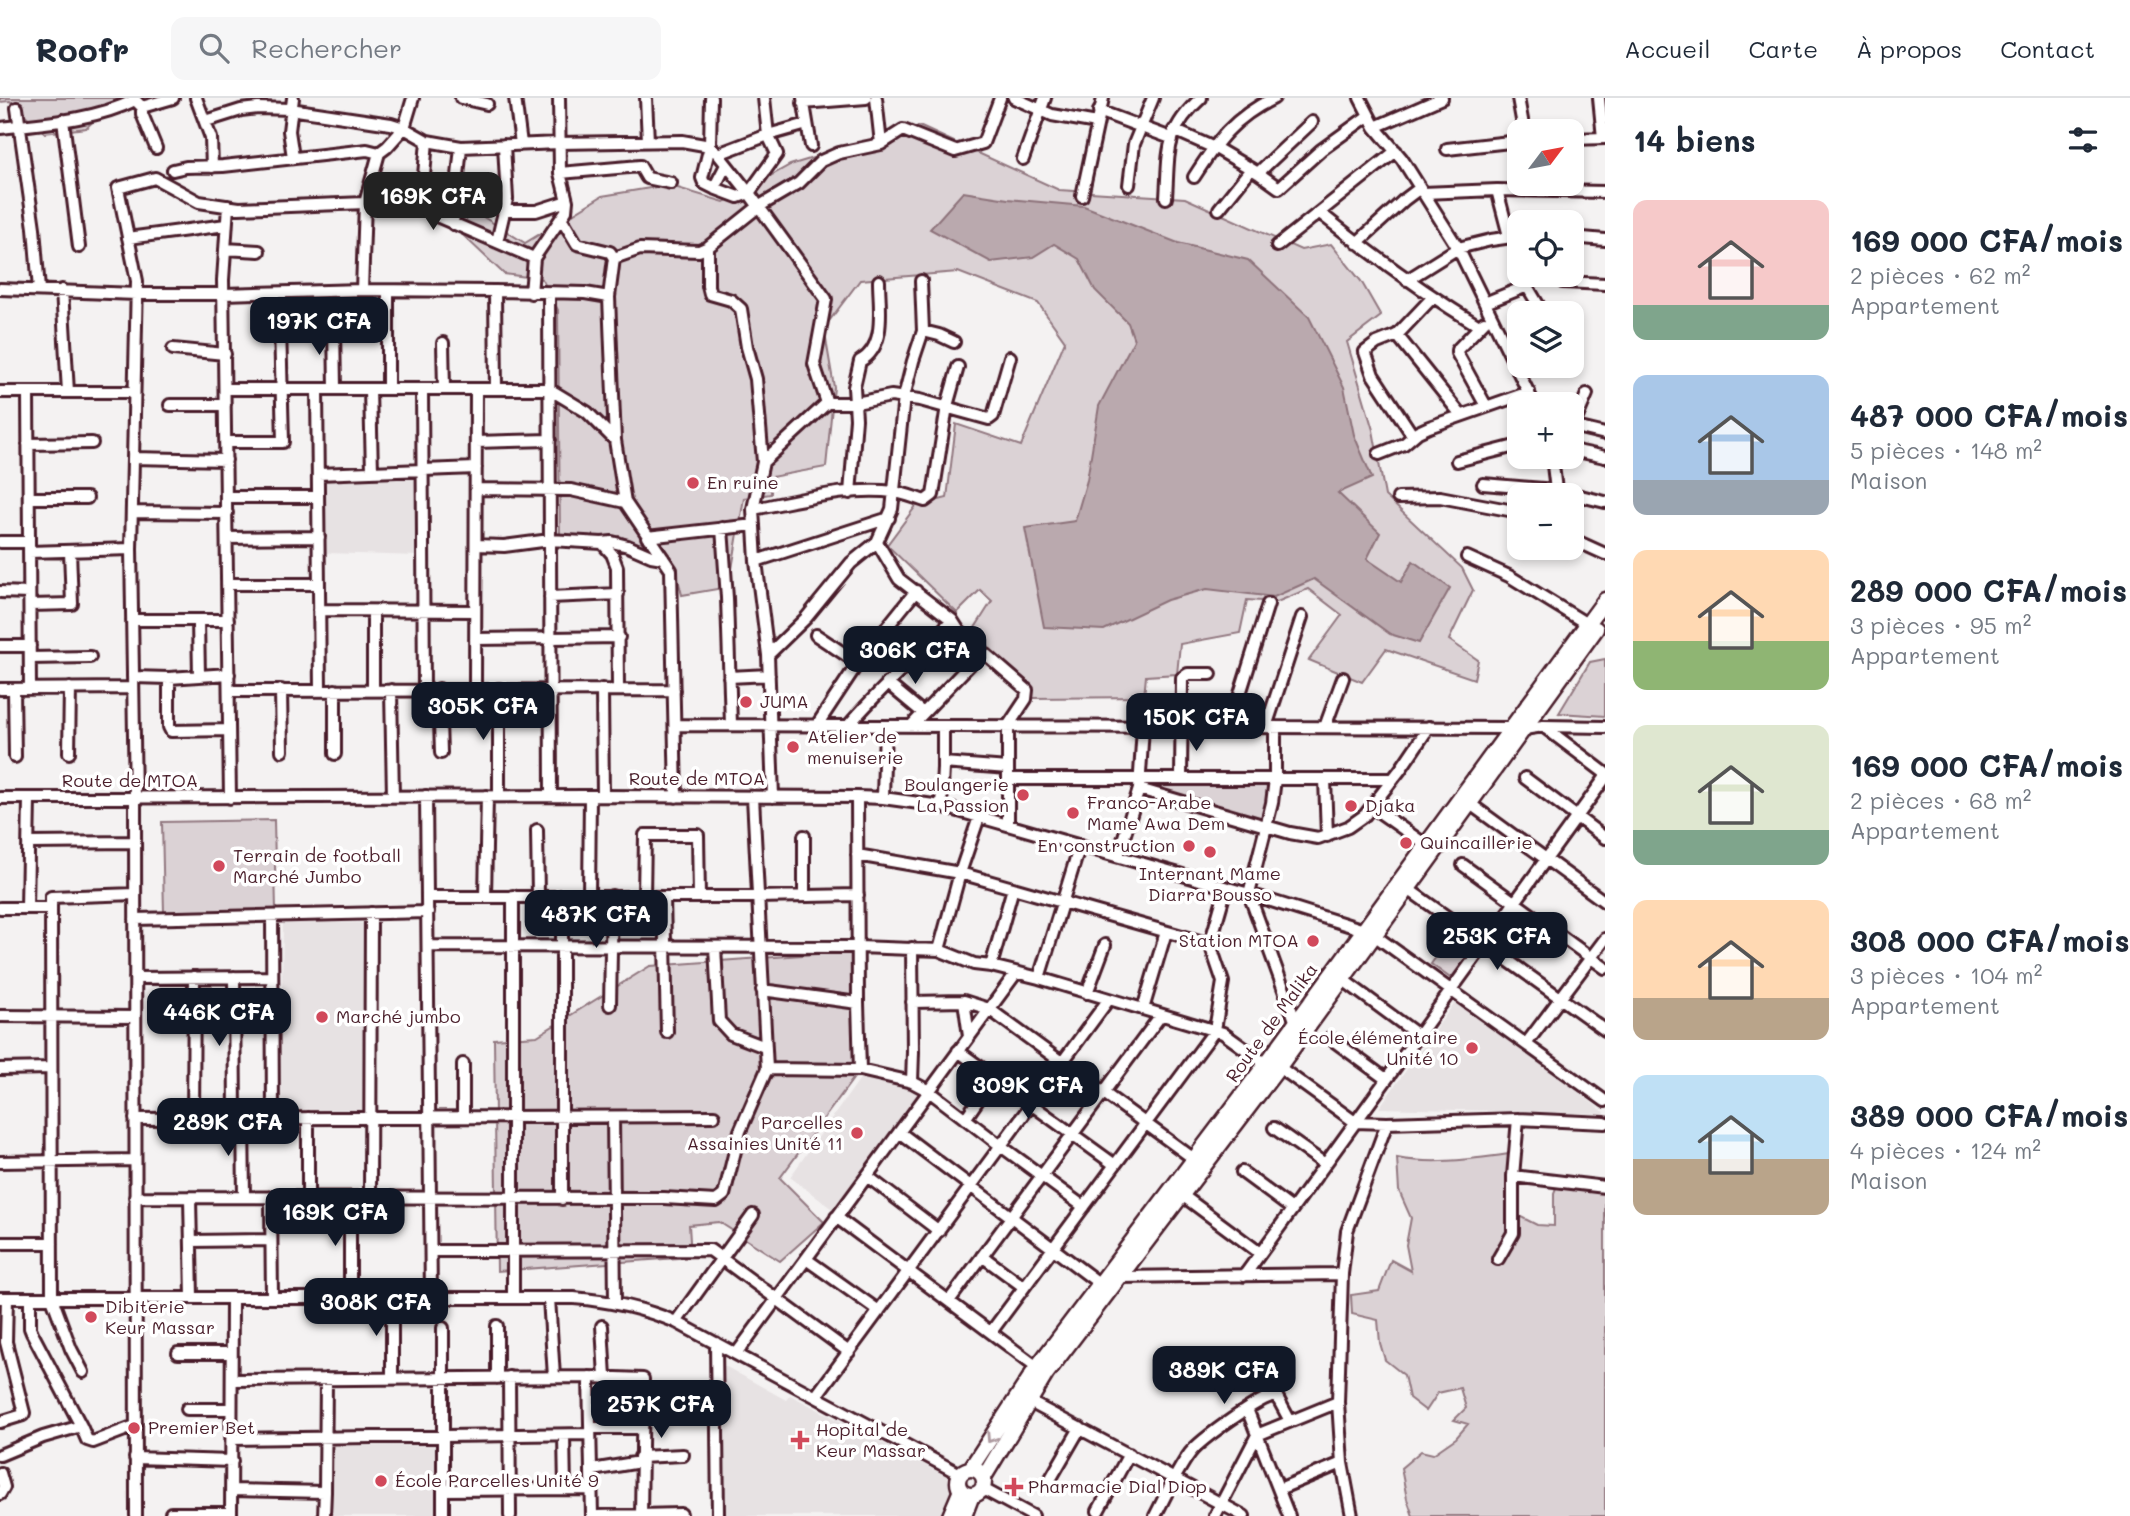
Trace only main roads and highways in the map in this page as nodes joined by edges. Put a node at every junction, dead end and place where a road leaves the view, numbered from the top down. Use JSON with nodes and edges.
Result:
{"nodes":[{"id":1,"x":1605,"y":600,"type":"edge"},
{"id":2,"x":1605,"y":617,"type":"edge"},
{"id":3,"x":1518,"y":728,"type":"junction"},
{"id":4,"x":1369,"y":933,"type":"junction"},
{"id":5,"x":1272,"y":1066,"type":"junction"},
{"id":6,"x":965,"y":1471,"type":"junction"},
{"id":7,"x":975,"y":1488,"type":"junction"},
{"id":8,"x":950,"y":1516,"type":"edge"},
{"id":9,"x":964,"y":1516,"type":"edge"}],
"edges":[{"from":1,"to":3,"type":"main road","name":"Route de Malika"},
{"from":2,"to":3,"type":"main road","name":"Route de Malika"},
{"from":3,"to":4,"type":"main road","name":"Route de Malika"},
{"from":3,"to":4,"type":"main road","name":"Route de Malika"},
{"from":4,"to":5,"type":"main road","name":"Route de Malika"},
{"from":4,"to":5,"type":"main road","name":"Route de Malika"},
{"from":5,"to":6,"type":"main road","name":"Route de Malika","one_way":true},
{"from":5,"to":7,"type":"main road","name":"Route de Malika"},
{"from":6,"to":7,"type":"main road"},
{"from":6,"to":7,"type":"main road"},
{"from":7,"to":8,"type":"main road","name":"Route de Malika"},
{"from":7,"to":9,"type":"main road","name":"Route de Malika"}]}
